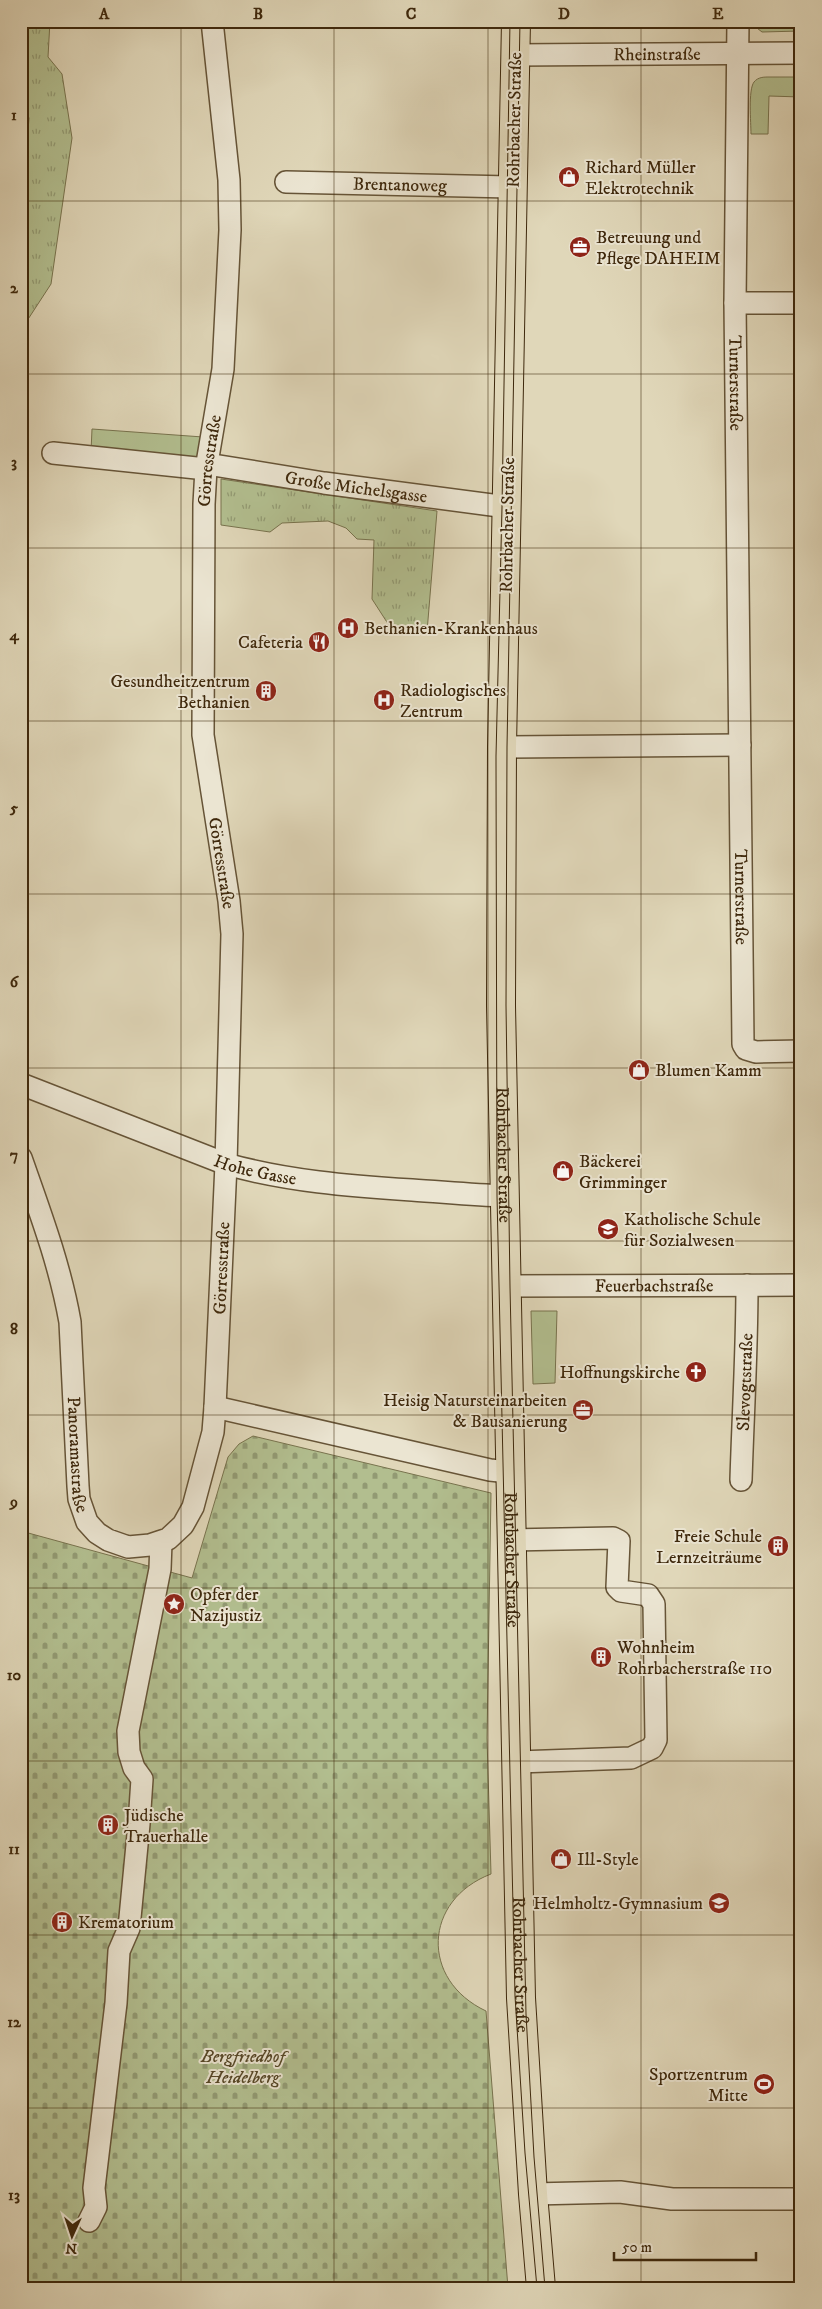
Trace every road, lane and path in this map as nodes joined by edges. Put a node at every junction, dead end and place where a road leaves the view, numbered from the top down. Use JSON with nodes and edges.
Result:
{"nodes":[{"id":1,"x":212,"y":21,"type":"edge"},
{"id":2,"x":516,"y":21,"type":"edge"},
{"id":3,"x":738,"y":21,"type":"edge"},
{"id":4,"x":801,"y":53,"type":"edge"},
{"id":5,"x":738,"y":54,"type":"junction"},
{"id":6,"x":515,"y":55,"type":"junction"},
{"id":7,"x":286,"y":182,"type":"dead end"},
{"id":8,"x":513,"y":187,"type":"junction"},
{"id":9,"x":735,"y":303,"type":"junction"},
{"id":10,"x":801,"y":303,"type":"edge"},
{"id":11,"x":53,"y":454,"type":"dead end"},
{"id":12,"x":207,"y":467,"type":"junction"},
{"id":13,"x":507,"y":507,"type":"junction"},
{"id":14,"x":740,"y":745,"type":"junction"},
{"id":15,"x":502,"y":747,"type":"junction"},
{"id":16,"x":801,"y":1051,"type":"edge"},
{"id":17,"x":21,"y":1084,"type":"edge"},
{"id":18,"x":21,"y":1158,"type":"edge"},
{"id":19,"x":226,"y":1164,"type":"junction"},
{"id":20,"x":504,"y":1196,"type":"junction"},
{"id":21,"x":747,"y":1285,"type":"junction"},
{"id":22,"x":506,"y":1286,"type":"junction"},
{"id":23,"x":801,"y":1286,"type":"edge"},
{"id":24,"x":215,"y":1407,"type":"junction"},
{"id":25,"x":509,"y":1472,"type":"junction"},
{"id":26,"x":741,"y":1480,"type":"dead end"},
{"id":27,"x":510,"y":1540,"type":"junction"},
{"id":28,"x":161,"y":1542,"type":"junction"},
{"id":29,"x":518,"y":1762,"type":"junction"},
{"id":30,"x":532,"y":2194,"type":"junction"},
{"id":31,"x":801,"y":2200,"type":"edge"},
{"id":32,"x":90,"y":2221,"type":"dead end"},
{"id":33,"x":541,"y":2288,"type":"edge"}],
"edges":[{"from":1,"to":12,"type":"street","name":"Görresstraße"},
{"from":2,"to":6,"type":"main road","name":"Rohrbacher Straße"},
{"from":3,"to":5,"type":"street","name":"Turnerstraße"},
{"from":4,"to":5,"type":"street","name":"Rheinstraße"},
{"from":5,"to":6,"type":"street","name":"Rheinstraße"},
{"from":5,"to":9,"type":"street","name":"Turnerstraße"},
{"from":6,"to":8,"type":"main road","name":"Rohrbacher Straße"},
{"from":7,"to":8,"type":"street","name":"Brentanoweg"},
{"from":8,"to":13,"type":"main road","name":"Rohrbacher Straße"},
{"from":9,"to":10,"type":"street"},
{"from":9,"to":14,"type":"street","name":"Turnerstraße"},
{"from":11,"to":12,"type":"street","name":"Große Michelsgasse"},
{"from":12,"to":13,"type":"street","name":"Große Michelsgasse"},
{"from":12,"to":19,"type":"street","name":"Görresstraße"},
{"from":13,"to":15,"type":"main road","name":"Rohrbacher Straße"},
{"from":14,"to":15,"type":"street"},
{"from":14,"to":16,"type":"street","name":"Turnerstraße"},
{"from":15,"to":20,"type":"main road","name":"Rohrbacher Straße"},
{"from":17,"to":19,"type":"street","name":"Hohe Gasse"},
{"from":18,"to":28,"type":"street","name":"Panoramastraße"},
{"from":19,"to":20,"type":"street","name":"Hohe Gasse"},
{"from":19,"to":24,"type":"street","name":"Görresstraße"},
{"from":20,"to":22,"type":"main road","name":"Rohrbacher Straße"},
{"from":21,"to":22,"type":"street","name":"Feuerbachstraße"},
{"from":21,"to":23,"type":"street","name":"Feuerbachstraße"},
{"from":21,"to":26,"type":"street","name":"Slevogtstraße"},
{"from":22,"to":25,"type":"main road","name":"Rohrbacher Straße"},
{"from":24,"to":25,"type":"street"},
{"from":24,"to":28,"type":"street","name":"Panoramastraße"},
{"from":25,"to":27,"type":"main road","name":"Rohrbacher Straße"},
{"from":27,"to":29,"type":"main road","name":"Rohrbacher Straße"},
{"from":27,"to":29,"type":"street"},
{"from":28,"to":32,"type":"street"},
{"from":29,"to":30,"type":"main road","name":"Rohrbacher Straße"},
{"from":30,"to":31,"type":"street"},
{"from":30,"to":33,"type":"main road","name":"Rohrbacher Straße"}]}
